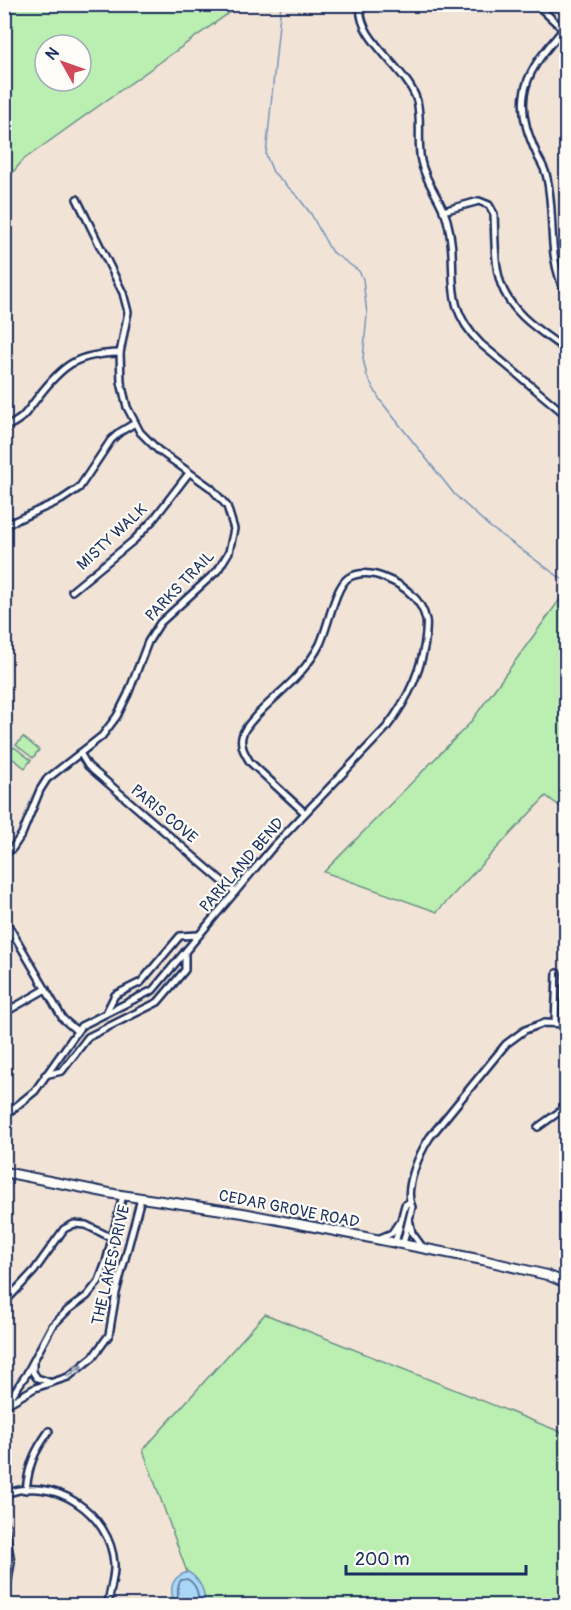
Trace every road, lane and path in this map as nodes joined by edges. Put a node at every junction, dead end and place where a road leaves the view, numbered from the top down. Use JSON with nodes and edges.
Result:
{"nodes":[{"id":1,"x":361,"y":4,"type":"edge"},
{"id":2,"x":536,"y":4,"type":"edge"},
{"id":3,"x":566,"y":29,"type":"edge"},
{"id":4,"x":78,"y":199,"type":"dead end"},
{"id":5,"x":443,"y":212,"type":"junction"},
{"id":6,"x":567,"y":294,"type":"edge"},
{"id":7,"x":567,"y":350,"type":"edge"},
{"id":8,"x":120,"y":353,"type":"junction"},
{"id":9,"x":567,"y":415,"type":"edge"},
{"id":10,"x":135,"y":423,"type":"junction"},
{"id":11,"x":4,"y":428,"type":"edge"},
{"id":12,"x":189,"y":472,"type":"junction"},
{"id":13,"x":8,"y":524,"type":"dead end"},
{"id":14,"x":72,"y":591,"type":"dead end"},
{"id":15,"x":80,"y":753,"type":"junction"},
{"id":16,"x":305,"y":813,"type":"junction"},
{"id":17,"x":4,"y":854,"type":"edge"},
{"id":18,"x":235,"y":892,"type":"junction"},
{"id":19,"x":4,"y":918,"type":"edge"},
{"id":20,"x":200,"y":934,"type":"junction"},
{"id":21,"x":185,"y":952,"type":"junction"},
{"id":22,"x":558,"y":973,"type":"dead end"},
{"id":23,"x":46,"y":989,"type":"junction"},
{"id":24,"x":4,"y":1013,"type":"edge"},
{"id":25,"x":105,"y":1015,"type":"junction"},
{"id":26,"x":555,"y":1023,"type":"junction"},
{"id":27,"x":567,"y":1024,"type":"edge"},
{"id":28,"x":78,"y":1031,"type":"junction"},
{"id":29,"x":45,"y":1075,"type":"junction"},
{"id":30,"x":567,"y":1107,"type":"edge"},
{"id":31,"x":4,"y":1116,"type":"edge"},
{"id":32,"x":537,"y":1127,"type":"dead end"},
{"id":33,"x":4,"y":1172,"type":"edge"},
{"id":34,"x":123,"y":1195,"type":"junction"},
{"id":35,"x":141,"y":1198,"type":"junction"},
{"id":36,"x":410,"y":1202,"type":"junction"},
{"id":37,"x":402,"y":1218,"type":"junction"},
{"id":38,"x":409,"y":1220,"type":"junction"},
{"id":39,"x":112,"y":1238,"type":"junction"},
{"id":40,"x":376,"y":1239,"type":"junction"},
{"id":41,"x":399,"y":1244,"type":"junction"},
{"id":42,"x":423,"y":1248,"type":"junction"},
{"id":43,"x":567,"y":1283,"type":"edge"},
{"id":44,"x":4,"y":1304,"type":"edge"},
{"id":45,"x":33,"y":1361,"type":"junction"},
{"id":46,"x":51,"y":1382,"type":"junction"},
{"id":47,"x":4,"y":1406,"type":"edge"},
{"id":48,"x":49,"y":1431,"type":"dead end"},
{"id":49,"x":26,"y":1490,"type":"junction"},
{"id":50,"x":4,"y":1495,"type":"edge"},
{"id":51,"x":4,"y":1521,"type":"edge"},
{"id":52,"x":4,"y":1605,"type":"edge"},
{"id":53,"x":108,"y":1605,"type":"edge"}],
"edges":[{"from":1,"to":5,"type":"street"},
{"from":2,"to":3,"type":"street"},
{"from":3,"to":6,"type":"street"},
{"from":4,"to":8,"type":"street","name":"PARKS TRAIL"},
{"from":5,"to":7,"type":"street"},
{"from":5,"to":9,"type":"street"},
{"from":8,"to":10,"type":"street","name":"PARKS TRAIL"},
{"from":8,"to":11,"type":"street"},
{"from":10,"to":12,"type":"street","name":"PARKS TRAIL"},
{"from":10,"to":13,"type":"street"},
{"from":12,"to":14,"type":"street","name":"MISTY WALK"},
{"from":12,"to":15,"type":"street","name":"PARKS TRAIL"},
{"from":15,"to":17,"type":"street","name":"PARKS TRAIL"},
{"from":15,"to":18,"type":"street","name":"PARIS COVE"},
{"from":16,"to":16,"type":"street","name":"PARKLAND BEND"},
{"from":16,"to":18,"type":"street","name":"PARKLAND BEND"},
{"from":18,"to":20,"type":"street","name":"PARKLAND BEND"},
{"from":19,"to":23,"type":"street"},
{"from":20,"to":21,"type":"street","name":"PARKLAND BEND"},
{"from":20,"to":25,"type":"street","name":"PARKLAND BEND"},
{"from":21,"to":25,"type":"street","name":"PARKLAND BEND"},
{"from":21,"to":29,"type":"street","name":"PARKLAND BEND"},
{"from":22,"to":26,"type":"street"},
{"from":23,"to":24,"type":"street"},
{"from":23,"to":28,"type":"street"},
{"from":25,"to":28,"type":"street","name":"PARKLAND BEND"},
{"from":26,"to":27,"type":"street"},
{"from":26,"to":36,"type":"street"},
{"from":28,"to":29,"type":"street","name":"PARKLAND BEND"},
{"from":29,"to":31,"type":"street","name":"PARKLAND BEND"},
{"from":30,"to":32,"type":"street"},
{"from":33,"to":34,"type":"main road","name":"CEDAR GROVE ROAD"},
{"from":34,"to":35,"type":"main road","name":"CEDAR GROVE ROAD"},
{"from":34,"to":39,"type":"street","name":"THE LAKES DRIVE"},
{"from":35,"to":40,"type":"main road","name":"CEDAR GROVE ROAD"},
{"from":46,"to":35,"type":"street","name":"THE LAKES DRIVE","one_way":true},
{"from":36,"to":37,"type":"street"},
{"from":36,"to":38,"type":"street"},
{"from":37,"to":40,"type":"street"},
{"from":37,"to":41,"type":"street"},
{"from":38,"to":41,"type":"street"},
{"from":38,"to":42,"type":"street"},
{"from":39,"to":44,"type":"street","name":"THE LAKES DRIVE"},
{"from":39,"to":45,"type":"street","name":"THE LAKES DRIVE"},
{"from":40,"to":41,"type":"main road","name":"CEDAR GROVE ROAD"},
{"from":41,"to":42,"type":"main road","name":"CEDAR GROVE ROAD"},
{"from":42,"to":43,"type":"main road","name":"CEDAR GROVE ROAD"},
{"from":45,"to":46,"type":"street"},
{"from":45,"to":47,"type":"street","name":"THE LAKES DRIVE"},
{"from":46,"to":47,"type":"street","name":"THE LAKES DRIVE"},
{"from":48,"to":49,"type":"street"},
{"from":49,"to":50,"type":"street"},
{"from":49,"to":53,"type":"street"},
{"from":51,"to":52,"type":"street"}]}
